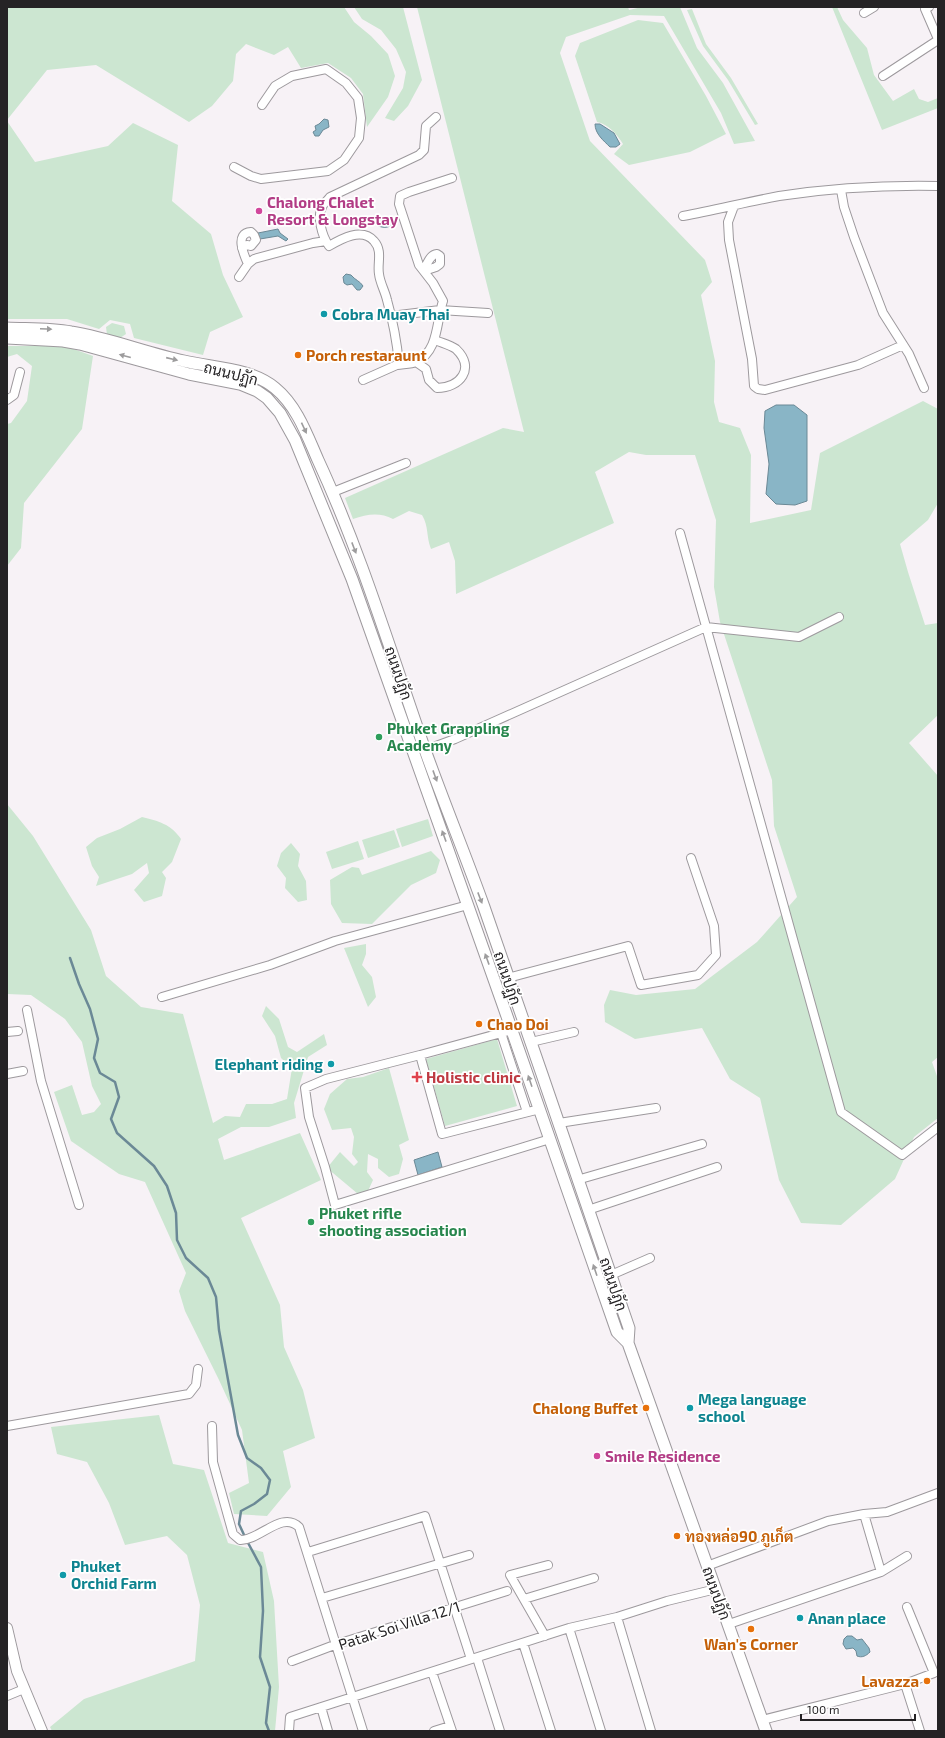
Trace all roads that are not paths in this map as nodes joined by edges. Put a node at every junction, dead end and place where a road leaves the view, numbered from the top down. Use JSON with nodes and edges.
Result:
{"nodes":[{"id":1,"x":874,"y":7,"type":"edge"},
{"id":2,"x":926,"y":8,"type":"edge"},
{"id":3,"x":864,"y":13,"type":"dead end"},
{"id":4,"x":938,"y":40,"type":"edge"},
{"id":5,"x":883,"y":76,"type":"dead end"},
{"id":6,"x":262,"y":105,"type":"dead end"},
{"id":7,"x":436,"y":117,"type":"dead end"},
{"id":8,"x":234,"y":167,"type":"dead end"},
{"id":9,"x":452,"y":178,"type":"dead end"},
{"id":10,"x":938,"y":186,"type":"edge"},
{"id":11,"x":841,"y":190,"type":"junction"},
{"id":12,"x":734,"y":206,"type":"junction"},
{"id":13,"x":683,"y":216,"type":"dead end"},
{"id":14,"x":326,"y":241,"type":"junction"},
{"id":15,"x":242,"y":248,"type":"dead end"},
{"id":16,"x":248,"y":264,"type":"junction"},
{"id":17,"x":239,"y":276,"type":"dead end"},
{"id":18,"x":440,"y":310,"type":"junction"},
{"id":19,"x":488,"y":313,"type":"dead end"},
{"id":20,"x":391,"y":316,"type":"junction"},
{"id":21,"x":7,"y":328,"type":"edge"},
{"id":22,"x":7,"y":338,"type":"edge"},
{"id":23,"x":435,"y":340,"type":"junction"},
{"id":24,"x":903,"y":345,"type":"junction"},
{"id":25,"x":416,"y":362,"type":"junction"},
{"id":26,"x":397,"y":365,"type":"junction"},
{"id":27,"x":20,"y":372,"type":"dead end"},
{"id":28,"x":363,"y":380,"type":"dead end"},
{"id":29,"x":275,"y":388,"type":"junction"},
{"id":30,"x":924,"y":388,"type":"dead end"},
{"id":31,"x":267,"y":398,"type":"junction"},
{"id":32,"x":7,"y":400,"type":"edge"},
{"id":33,"x":406,"y":463,"type":"dead end"},
{"id":34,"x":333,"y":492,"type":"junction"},
{"id":35,"x":680,"y":534,"type":"dead end"},
{"id":36,"x":839,"y":617,"type":"dead end"},
{"id":37,"x":706,"y":627,"type":"junction"},
{"id":38,"x":418,"y":727,"type":"junction"},
{"id":39,"x":406,"y":732,"type":"junction"},
{"id":40,"x":425,"y":750,"type":"junction"},
{"id":41,"x":690,"y":858,"type":"dead end"},
{"id":42,"x":468,"y":905,"type":"junction"},
{"id":43,"x":508,"y":978,"type":"junction"},
{"id":44,"x":162,"y":997,"type":"dead end"},
{"id":45,"x":27,"y":1010,"type":"dead end"},
{"id":46,"x":512,"y":1030,"type":"junction"},
{"id":47,"x":18,"y":1031,"type":"dead end"},
{"id":48,"x":7,"y":1032,"type":"edge"},
{"id":49,"x":574,"y":1032,"type":"dead end"},
{"id":50,"x":501,"y":1033,"type":"junction"},
{"id":51,"x":531,"y":1042,"type":"junction"},
{"id":52,"x":420,"y":1055,"type":"junction"},
{"id":53,"x":23,"y":1071,"type":"dead end"},
{"id":54,"x":7,"y":1074,"type":"edge"},
{"id":55,"x":656,"y":1108,"type":"dead end"},
{"id":56,"x":540,"y":1109,"type":"junction"},
{"id":57,"x":527,"y":1112,"type":"junction"},
{"id":58,"x":559,"y":1123,"type":"junction"},
{"id":59,"x":938,"y":1127,"type":"edge"},
{"id":60,"x":550,"y":1139,"type":"junction"},
{"id":61,"x":702,"y":1144,"type":"dead end"},
{"id":62,"x":717,"y":1167,"type":"dead end"},
{"id":63,"x":577,"y":1180,"type":"junction"},
{"id":64,"x":79,"y":1205,"type":"dead end"},
{"id":65,"x":588,"y":1210,"type":"junction"},
{"id":66,"x":650,"y":1258,"type":"dead end"},
{"id":67,"x":611,"y":1275,"type":"junction"},
{"id":68,"x":628,"y":1343,"type":"junction"},
{"id":69,"x":198,"y":1368,"type":"dead end"},
{"id":70,"x":7,"y":1426,"type":"edge"},
{"id":71,"x":212,"y":1426,"type":"dead end"},
{"id":72,"x":938,"y":1493,"type":"edge"},
{"id":73,"x":864,"y":1514,"type":"junction"},
{"id":74,"x":308,"y":1552,"type":"junction"},
{"id":75,"x":469,"y":1555,"type":"dead end"},
{"id":76,"x":907,"y":1556,"type":"dead end"},
{"id":77,"x":440,"y":1563,"type":"junction"},
{"id":78,"x":548,"y":1565,"type":"dead end"},
{"id":79,"x":708,"y":1566,"type":"junction"},
{"id":80,"x":881,"y":1572,"type":"junction"},
{"id":81,"x":594,"y":1578,"type":"dead end"},
{"id":82,"x":716,"y":1589,"type":"junction"},
{"id":83,"x":507,"y":1591,"type":"dead end"},
{"id":84,"x":322,"y":1598,"type":"junction"},
{"id":85,"x":524,"y":1599,"type":"junction"},
{"id":86,"x":454,"y":1607,"type":"junction"},
{"id":87,"x":907,"y":1607,"type":"dead end"},
{"id":88,"x":617,"y":1617,"type":"junction"},
{"id":89,"x":729,"y":1624,"type":"junction"},
{"id":90,"x":7,"y":1628,"type":"edge"},
{"id":91,"x":569,"y":1628,"type":"junction"},
{"id":92,"x":545,"y":1636,"type":"junction"},
{"id":93,"x":523,"y":1643,"type":"junction"},
{"id":94,"x":337,"y":1644,"type":"junction"},
{"id":95,"x":474,"y":1659,"type":"junction"},
{"id":96,"x":292,"y":1661,"type":"dead end"},
{"id":97,"x":432,"y":1672,"type":"junction"},
{"id":98,"x":905,"y":1684,"type":"junction"},
{"id":99,"x":24,"y":1689,"type":"junction"},
{"id":100,"x":7,"y":1696,"type":"edge"},
{"id":101,"x":353,"y":1697,"type":"junction"},
{"id":102,"x":321,"y":1707,"type":"junction"},
{"id":103,"x":762,"y":1720,"type":"junction"},
{"id":104,"x":451,"y":1728,"type":"edge"},
{"id":105,"x":42,"y":1731,"type":"edge"},
{"id":106,"x":289,"y":1731,"type":"edge"},
{"id":107,"x":328,"y":1731,"type":"edge"},
{"id":108,"x":363,"y":1731,"type":"edge"},
{"id":109,"x":434,"y":1731,"type":"edge"},
{"id":110,"x":500,"y":1731,"type":"edge"},
{"id":111,"x":551,"y":1731,"type":"edge"},
{"id":112,"x":601,"y":1731,"type":"edge"},
{"id":113,"x":651,"y":1731,"type":"edge"},
{"id":114,"x":766,"y":1731,"type":"edge"},
{"id":115,"x":920,"y":1731,"type":"edge"}],
"edges":[{"from":1,"to":3,"type":"street"},
{"from":2,"to":4,"type":"street"},
{"from":4,"to":5,"type":"street"},
{"from":6,"to":8,"type":"street"},
{"from":7,"to":14,"type":"street"},
{"from":9,"to":18,"type":"street"},
{"from":10,"to":11,"type":"street"},
{"from":11,"to":12,"type":"street"},
{"from":11,"to":24,"type":"street"},
{"from":12,"to":13,"type":"street"},
{"from":12,"to":24,"type":"street"},
{"from":14,"to":16,"type":"street"},
{"from":14,"to":20,"type":"street"},
{"from":15,"to":16,"type":"street"},
{"from":16,"to":17,"type":"street"},
{"from":18,"to":19,"type":"street"},
{"from":18,"to":20,"type":"street"},
{"from":18,"to":23,"type":"street"},
{"from":20,"to":26,"type":"street"},
{"from":21,"to":29,"type":"main road","name":"ถนนปฏัก","one_way":true},
{"from":31,"to":22,"type":"main road","name":"ถนนปฏัก","one_way":true},
{"from":23,"to":25,"type":"street"},
{"from":23,"to":25,"type":"street"},
{"from":24,"to":30,"type":"street"},
{"from":25,"to":26,"type":"street"},
{"from":26,"to":28,"type":"street"},
{"from":27,"to":32,"type":"street"},
{"from":29,"to":31,"type":"main road"},
{"from":29,"to":34,"type":"main road","name":"ถนนปฏัก","one_way":true},
{"from":31,"to":39,"type":"main road","name":"ถนนปฏัก"},
{"from":33,"to":34,"type":"street"},
{"from":34,"to":38,"type":"main road","name":"ถนนปฏัก","one_way":true},
{"from":35,"to":37,"type":"street"},
{"from":36,"to":37,"type":"street"},
{"from":37,"to":40,"type":"street"},
{"from":37,"to":59,"type":"street"},
{"from":38,"to":39,"type":"main road"},
{"from":38,"to":40,"type":"main road","name":"ถนนปฏัก"},
{"from":42,"to":39,"type":"main road","name":"ถนนปฏัก","one_way":true},
{"from":40,"to":43,"type":"main road","name":"ถนนปฏัก","one_way":true},
{"from":41,"to":43,"type":"street"},
{"from":42,"to":44,"type":"street"},
{"from":46,"to":42,"type":"main road","name":"ถนนปฏัก","one_way":true},
{"from":43,"to":51,"type":"main road","name":"ถนนปฏัก"},
{"from":45,"to":64,"type":"street"},
{"from":46,"to":50,"type":"street"},
{"from":56,"to":46,"type":"main road","name":"ถนนปฏัก","one_way":true},
{"from":47,"to":48,"type":"street"},
{"from":49,"to":51,"type":"street"},
{"from":50,"to":52,"type":"street"},
{"from":50,"to":57,"type":"street"},
{"from":51,"to":58,"type":"main road","name":"ถนนปฏัก"},
{"from":52,"to":57,"type":"street"},
{"from":52,"to":60,"type":"street"},
{"from":53,"to":54,"type":"street"},
{"from":55,"to":58,"type":"street"},
{"from":56,"to":57,"type":"street"},
{"from":56,"to":60,"type":"main road","name":"ถนนปฏัก"},
{"from":58,"to":63,"type":"main road","name":"ถนนปฏัก"},
{"from":68,"to":60,"type":"main road","name":"ถนนปฏัก","one_way":true},
{"from":61,"to":63,"type":"street"},
{"from":62,"to":65,"type":"street"},
{"from":63,"to":65,"type":"main road","name":"ถนนปฏัก"},
{"from":65,"to":67,"type":"main road","name":"ถนนปฏัก"},
{"from":66,"to":67,"type":"street"},
{"from":67,"to":68,"type":"main road","name":"ถนนปฏัก"},
{"from":68,"to":79,"type":"main road","name":"ถนนปฏัก"},
{"from":69,"to":70,"type":"street"},
{"from":71,"to":74,"type":"street"},
{"from":72,"to":73,"type":"street"},
{"from":73,"to":79,"type":"street"},
{"from":73,"to":80,"type":"street"},
{"from":74,"to":77,"type":"street"},
{"from":74,"to":84,"type":"street"},
{"from":75,"to":77,"type":"street"},
{"from":76,"to":80,"type":"street"},
{"from":77,"to":84,"type":"street"},
{"from":77,"to":86,"type":"street"},
{"from":78,"to":85,"type":"street"},
{"from":79,"to":82,"type":"main road","name":"ถนนปฏัก"},
{"from":80,"to":89,"type":"street"},
{"from":81,"to":85,"type":"street"},
{"from":82,"to":88,"type":"street"},
{"from":82,"to":89,"type":"main road","name":"ถนนปฏัก"},
{"from":83,"to":86,"type":"street","name":"Patak Soi Villa 12/1"},
{"from":84,"to":94,"type":"street"},
{"from":85,"to":92,"type":"street"},
{"from":86,"to":94,"type":"street","name":"Patak Soi Villa 12/1"},
{"from":86,"to":95,"type":"street"},
{"from":87,"to":98,"type":"street"},
{"from":88,"to":91,"type":"street"},
{"from":88,"to":113,"type":"street"},
{"from":89,"to":103,"type":"main road","name":"ถนนปฏัก"},
{"from":90,"to":99,"type":"street"},
{"from":91,"to":92,"type":"street"},
{"from":91,"to":112,"type":"street"},
{"from":92,"to":93,"type":"street"},
{"from":93,"to":95,"type":"street"},
{"from":93,"to":111,"type":"street"},
{"from":94,"to":96,"type":"street","name":"Patak Soi Villa 12/1"},
{"from":94,"to":101,"type":"street"},
{"from":95,"to":97,"type":"street"},
{"from":95,"to":110,"type":"street"},
{"from":97,"to":101,"type":"street"},
{"from":97,"to":104,"type":"street"},
{"from":98,"to":103,"type":"street"},
{"from":98,"to":115,"type":"street"},
{"from":99,"to":100,"type":"street"},
{"from":99,"to":105,"type":"street"},
{"from":101,"to":102,"type":"street"},
{"from":101,"to":108,"type":"street"},
{"from":102,"to":106,"type":"street"},
{"from":102,"to":107,"type":"street"},
{"from":103,"to":114,"type":"main road","name":"ถนนปฏัก"},
{"from":104,"to":109,"type":"street"}]}
